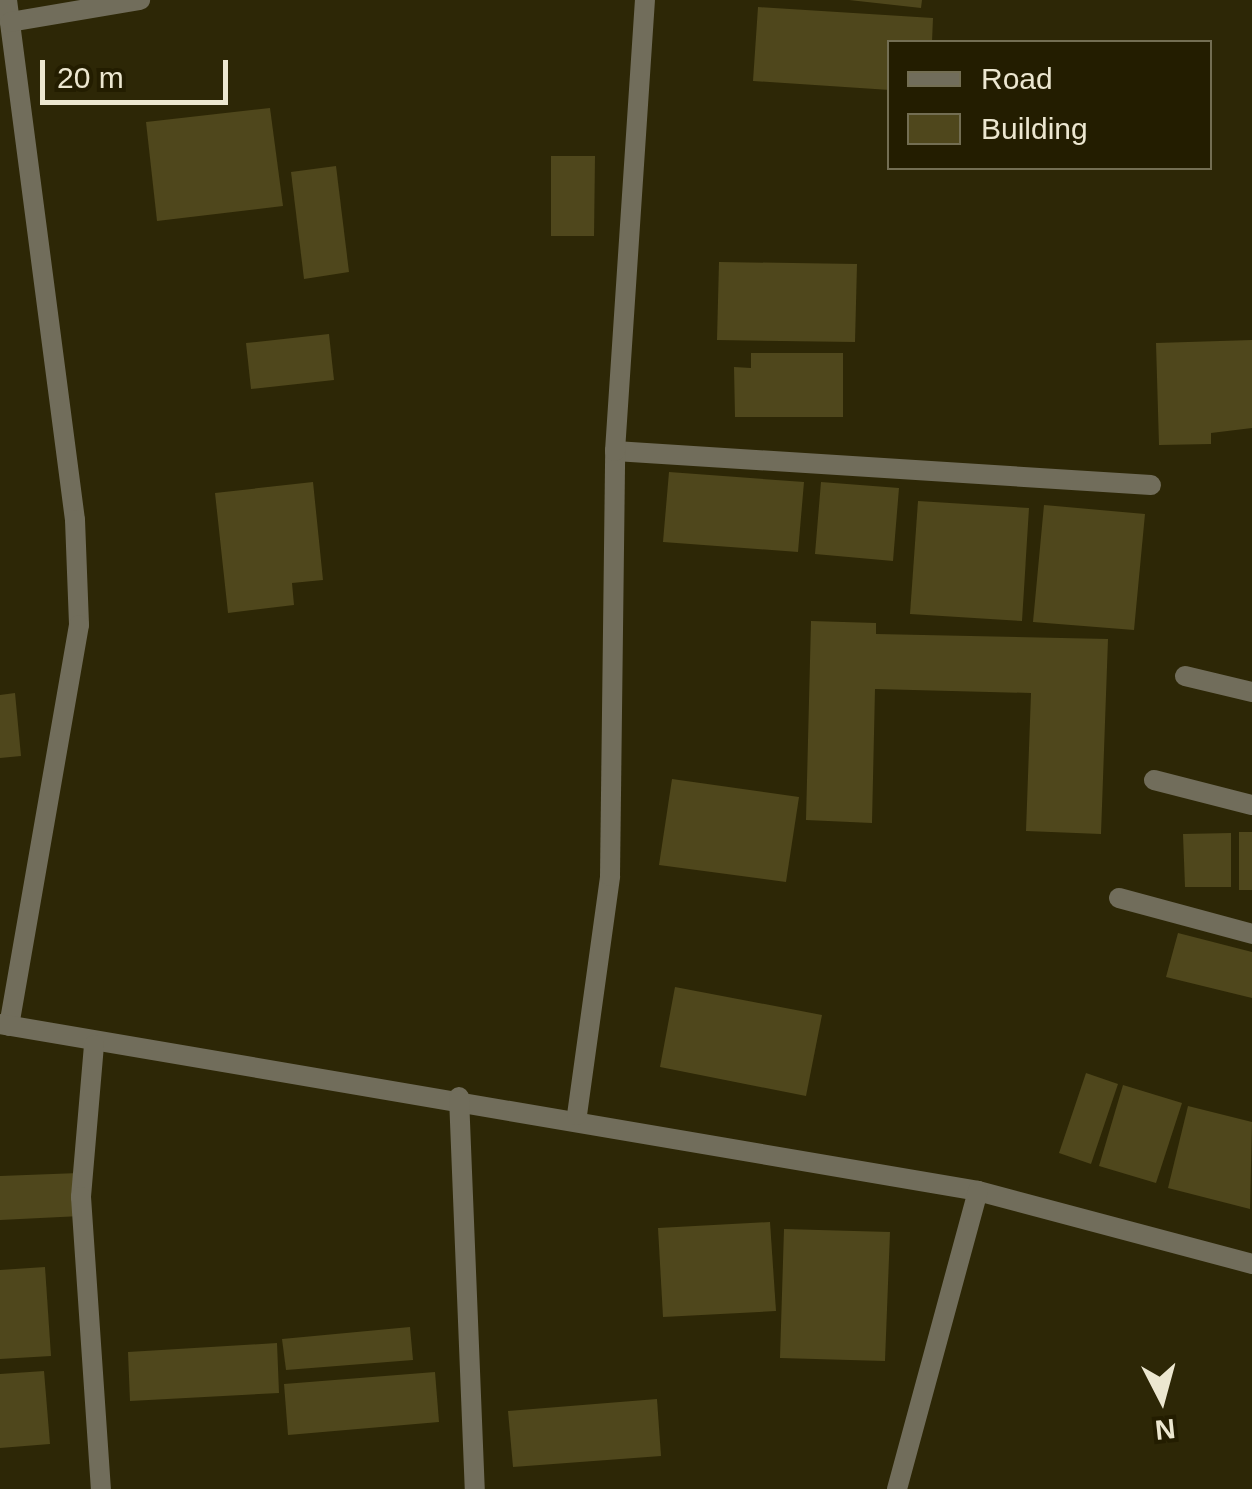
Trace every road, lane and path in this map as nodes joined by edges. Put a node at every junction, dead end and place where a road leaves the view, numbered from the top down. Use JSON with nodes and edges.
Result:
{"nodes":[{"id":1,"x":7,"y":0,"type":"edge"},
{"id":2,"x":140,"y":0,"type":"edge"},
{"id":3,"x":645,"y":0,"type":"edge"},
{"id":4,"x":10,"y":22,"type":"junction"},
{"id":5,"x":615,"y":450,"type":"junction"},
{"id":6,"x":1151,"y":484,"type":"dead end"},
{"id":7,"x":1186,"y":676,"type":"dead end"},
{"id":8,"x":1252,"y":692,"type":"edge"},
{"id":9,"x":1154,"y":780,"type":"dead end"},
{"id":10,"x":1252,"y":805,"type":"edge"},
{"id":11,"x":1119,"y":898,"type":"dead end"},
{"id":12,"x":1252,"y":934,"type":"edge"},
{"id":13,"x":4,"y":1025,"type":"edge"},
{"id":14,"x":94,"y":1044,"type":"junction"},
{"id":15,"x":459,"y":1097,"type":"junction"},
{"id":16,"x":577,"y":1116,"type":"junction"},
{"id":17,"x":978,"y":1191,"type":"junction"},
{"id":18,"x":1252,"y":1264,"type":"edge"},
{"id":19,"x":101,"y":1489,"type":"edge"},
{"id":20,"x":474,"y":1489,"type":"edge"},
{"id":21,"x":897,"y":1489,"type":"edge"}],
"edges":[{"from":1,"to":4,"type":"street"},
{"from":2,"to":4,"type":"street"},
{"from":3,"to":5,"type":"street"},
{"from":4,"to":13,"type":"street"},
{"from":5,"to":6,"type":"street"},
{"from":5,"to":16,"type":"street"},
{"from":7,"to":8,"type":"street"},
{"from":9,"to":10,"type":"street"},
{"from":11,"to":12,"type":"street"},
{"from":13,"to":14,"type":"street"},
{"from":14,"to":15,"type":"street"},
{"from":14,"to":19,"type":"street"},
{"from":15,"to":16,"type":"street"},
{"from":15,"to":20,"type":"street"},
{"from":16,"to":17,"type":"street"},
{"from":17,"to":18,"type":"street"},
{"from":17,"to":21,"type":"street"}]}
